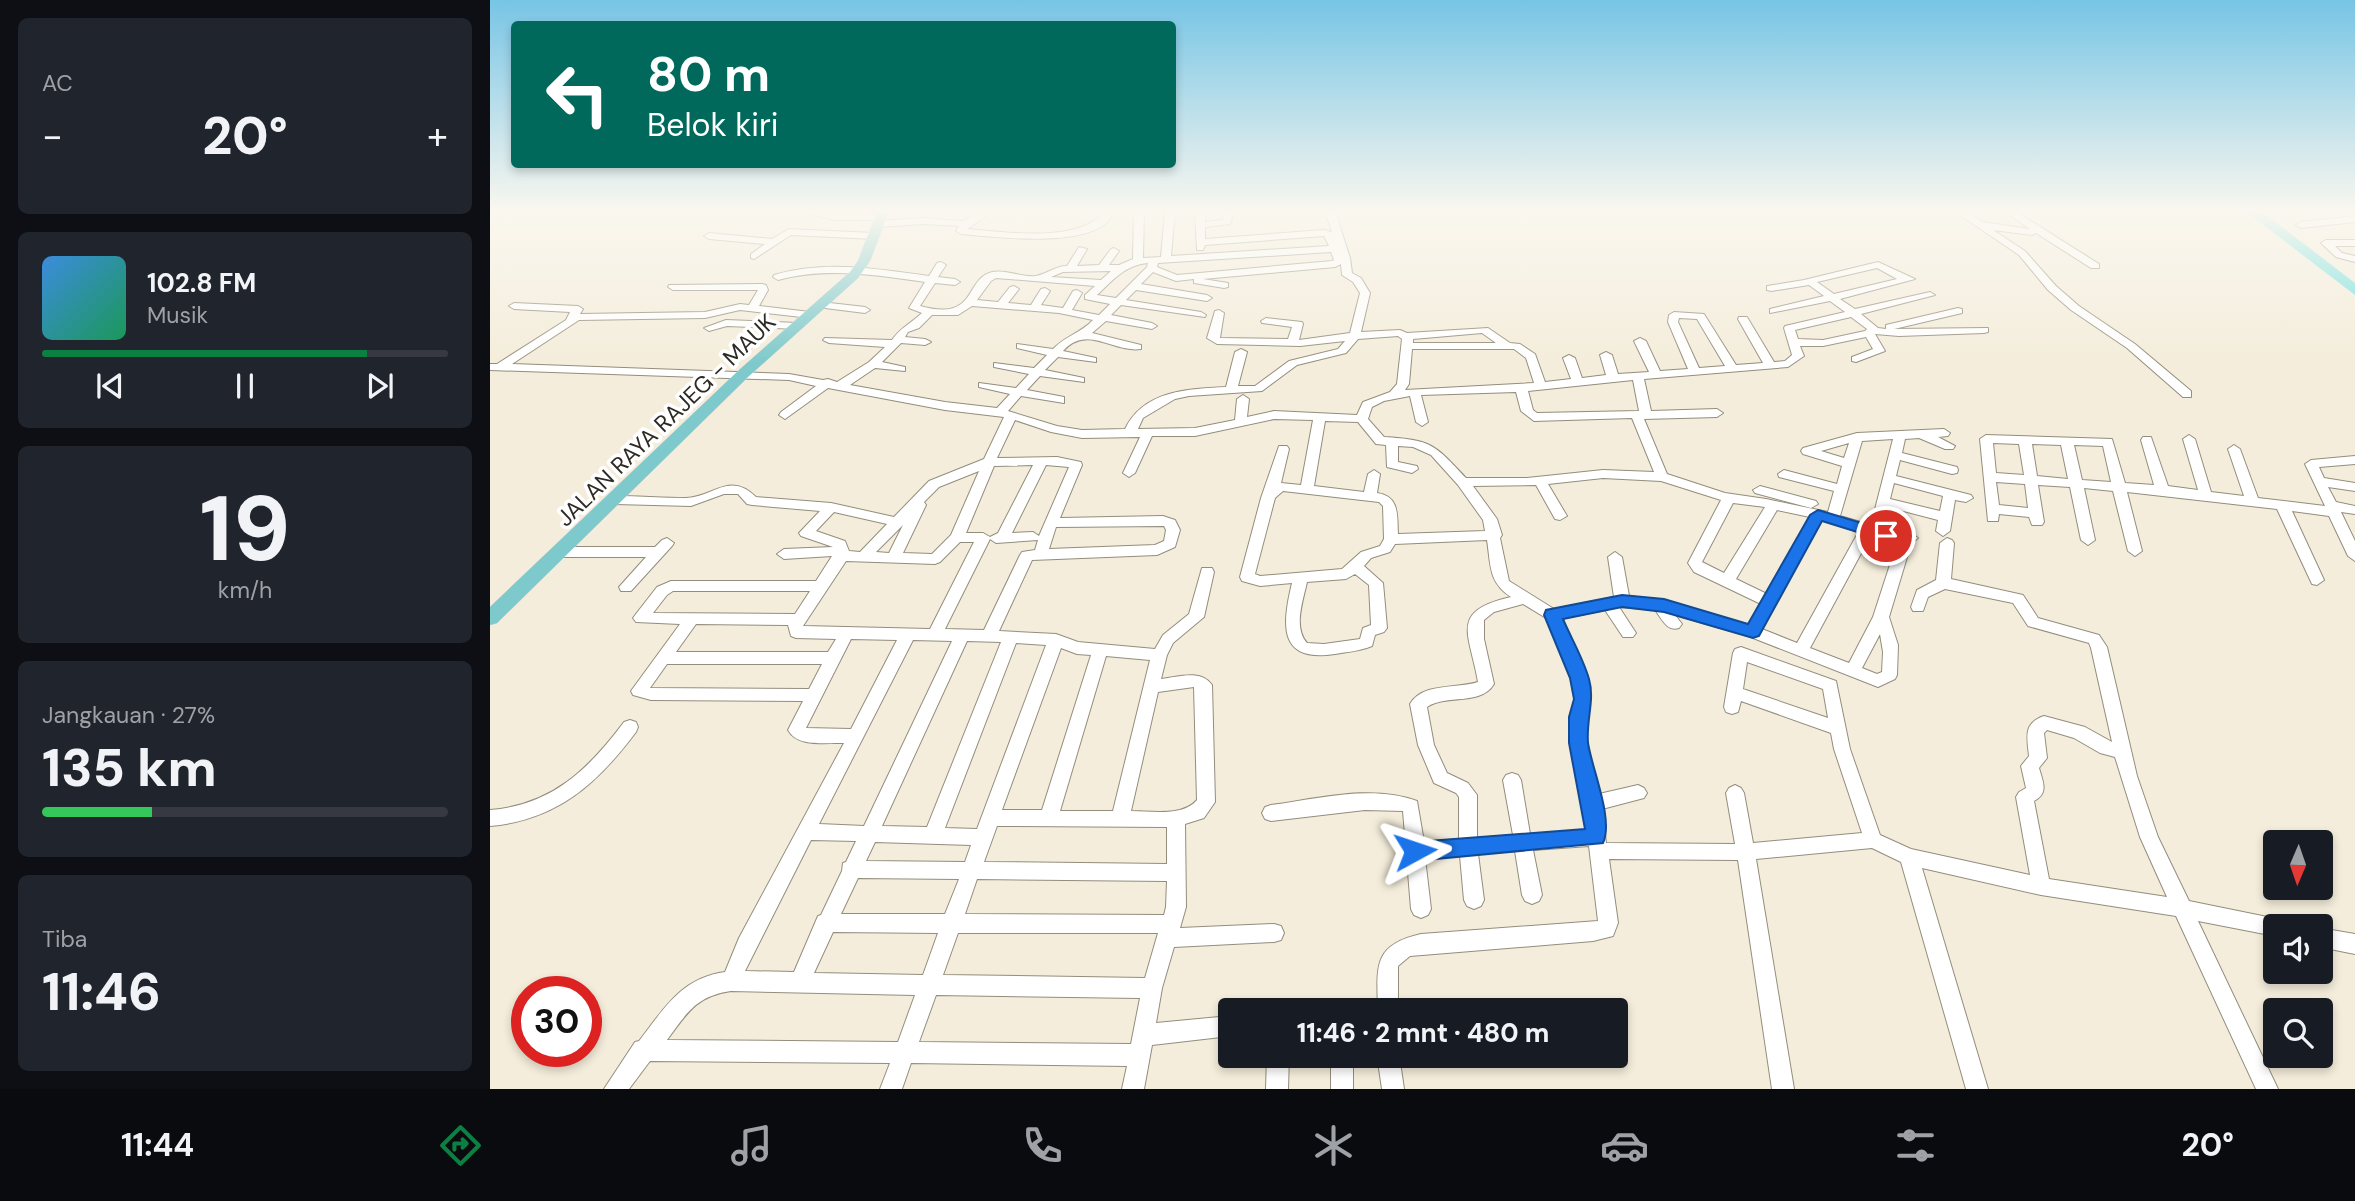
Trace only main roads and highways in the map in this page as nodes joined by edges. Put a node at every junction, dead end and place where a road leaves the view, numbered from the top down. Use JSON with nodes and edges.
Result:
{"nodes":[{"id":1,"x":862,"y":262,"type":"edge"},
{"id":2,"x":490,"y":618,"type":"edge"}],
"edges":[{"from":1,"to":2,"type":"main road","name":"JALAN RAYA RAJEG - MAUK"}]}
